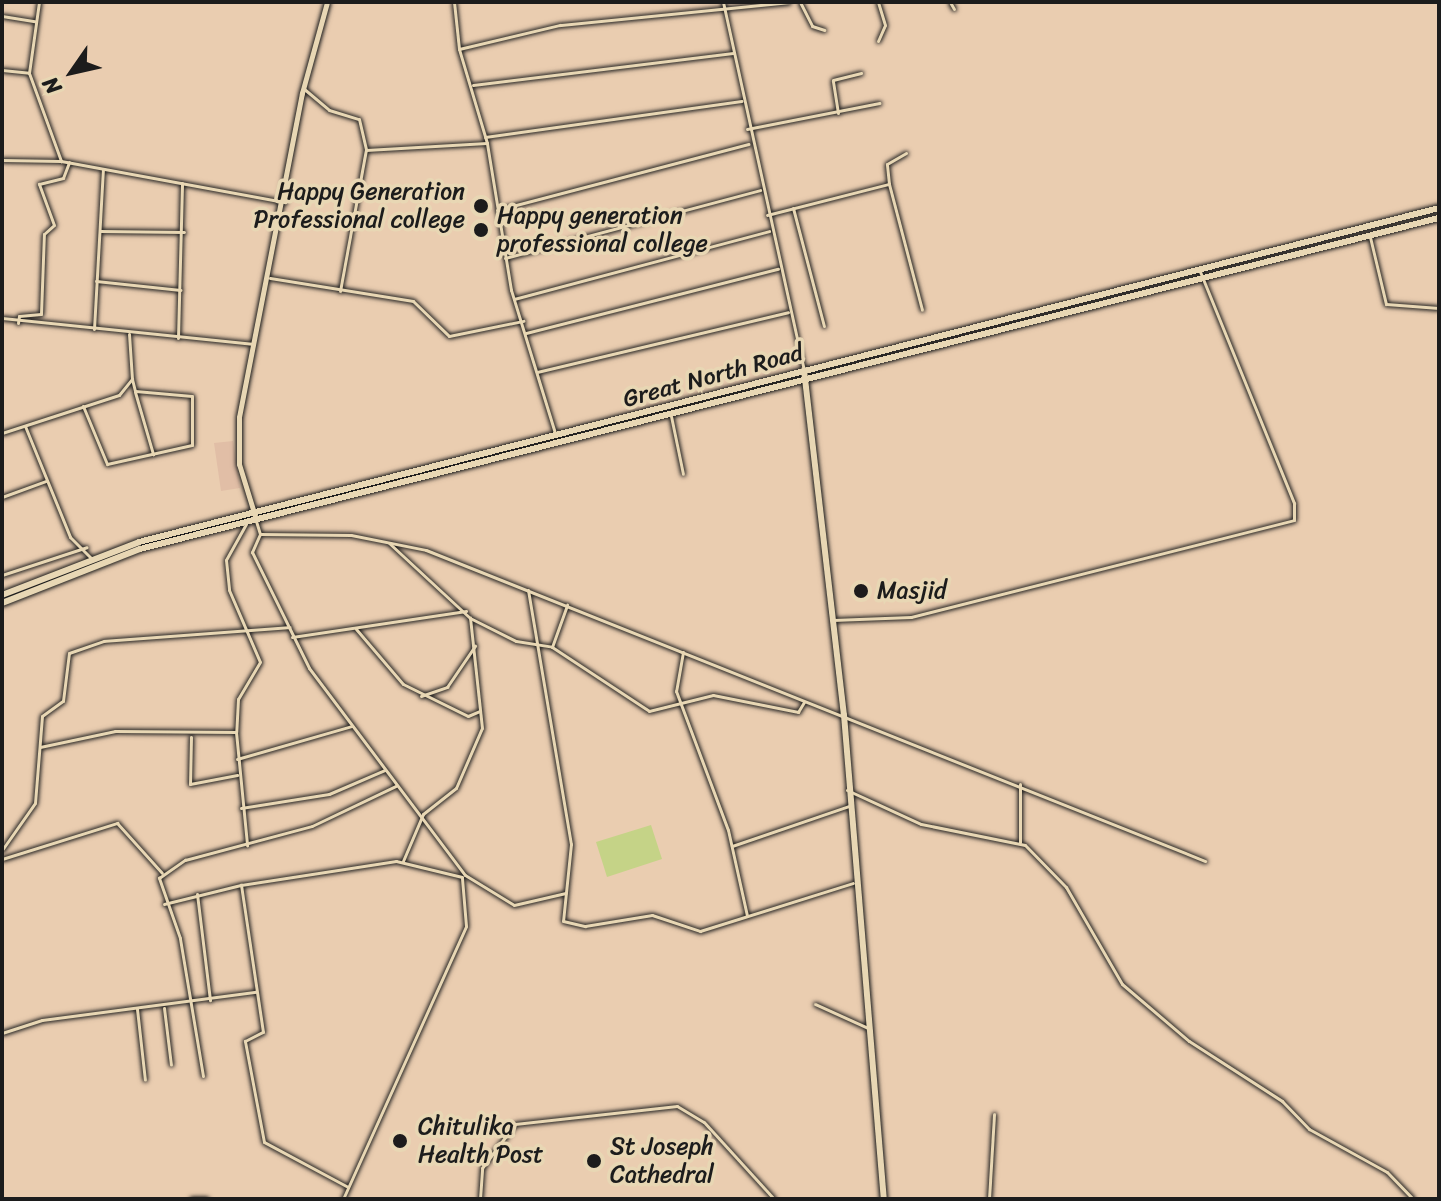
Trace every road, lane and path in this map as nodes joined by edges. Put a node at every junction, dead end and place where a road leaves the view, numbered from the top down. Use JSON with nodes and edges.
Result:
{"nodes":[{"id":1,"x":39,"y":2,"type":"edge"},
{"id":2,"x":327,"y":2,"type":"edge"},
{"id":3,"x":454,"y":2,"type":"edge"},
{"id":4,"x":723,"y":2,"type":"edge"},
{"id":5,"x":789,"y":2,"type":"edge"},
{"id":6,"x":800,"y":2,"type":"edge"},
{"id":7,"x":878,"y":2,"type":"edge"},
{"id":8,"x":950,"y":2,"type":"edge"},
{"id":9,"x":954,"y":9,"type":"dead end"},
{"id":10,"x":724,"y":11,"type":"junction"},
{"id":11,"x":2,"y":16,"type":"edge"},
{"id":12,"x":35,"y":21,"type":"junction"},
{"id":13,"x":824,"y":30,"type":"dead end"},
{"id":14,"x":878,"y":41,"type":"dead end"},
{"id":15,"x":459,"y":49,"type":"junction"},
{"id":16,"x":733,"y":53,"type":"junction"},
{"id":17,"x":2,"y":70,"type":"edge"},
{"id":18,"x":29,"y":73,"type":"junction"},
{"id":19,"x":861,"y":73,"type":"dead end"},
{"id":20,"x":473,"y":85,"type":"junction"},
{"id":21,"x":303,"y":88,"type":"junction"},
{"id":22,"x":741,"y":101,"type":"junction"},
{"id":23,"x":879,"y":103,"type":"dead end"},
{"id":24,"x":838,"y":113,"type":"junction"},
{"id":25,"x":747,"y":129,"type":"junction"},
{"id":26,"x":486,"y":140,"type":"junction"},
{"id":27,"x":750,"y":143,"type":"junction"},
{"id":28,"x":366,"y":150,"type":"junction"},
{"id":29,"x":906,"y":153,"type":"dead end"},
{"id":30,"x":2,"y":160,"type":"edge"},
{"id":31,"x":61,"y":161,"type":"junction"},
{"id":32,"x":69,"y":162,"type":"junction"},
{"id":33,"x":103,"y":169,"type":"junction"},
{"id":34,"x":182,"y":183,"type":"junction"},
{"id":35,"x":889,"y":184,"type":"junction"},
{"id":36,"x":760,"y":190,"type":"junction"},
{"id":37,"x":285,"y":202,"type":"junction"},
{"id":38,"x":793,"y":208,"type":"junction"},
{"id":39,"x":1439,"y":208,"type":"edge"},
{"id":40,"x":497,"y":210,"type":"junction"},
{"id":41,"x":767,"y":215,"type":"junction"},
{"id":42,"x":1439,"y":218,"type":"edge"},
{"id":43,"x":99,"y":230,"type":"junction"},
{"id":44,"x":769,"y":231,"type":"junction"},
{"id":45,"x":184,"y":232,"type":"junction"},
{"id":46,"x":1370,"y":235,"type":"junction"},
{"id":47,"x":1274,"y":255,"type":"junction"},
{"id":48,"x":504,"y":258,"type":"junction"},
{"id":49,"x":778,"y":269,"type":"junction"},
{"id":50,"x":1199,"y":269,"type":"junction"},
{"id":51,"x":270,"y":278,"type":"junction"},
{"id":52,"x":1202,"y":278,"type":"junction"},
{"id":53,"x":96,"y":281,"type":"junction"},
{"id":54,"x":181,"y":290,"type":"junction"},
{"id":55,"x":339,"y":292,"type":"junction"},
{"id":56,"x":514,"y":299,"type":"junction"},
{"id":57,"x":1439,"y":308,"type":"edge"},
{"id":58,"x":922,"y":310,"type":"dead end"},
{"id":59,"x":788,"y":312,"type":"junction"},
{"id":60,"x":2,"y":318,"type":"edge"},
{"id":61,"x":523,"y":321,"type":"junction"},
{"id":62,"x":18,"y":324,"type":"junction"},
{"id":63,"x":824,"y":326,"type":"dead end"},
{"id":64,"x":94,"y":330,"type":"junction"},
{"id":65,"x":128,"y":333,"type":"junction"},
{"id":66,"x":525,"y":333,"type":"junction"},
{"id":67,"x":178,"y":338,"type":"junction"},
{"id":68,"x":255,"y":344,"type":"junction"},
{"id":69,"x":804,"y":370,"type":"junction"},
{"id":70,"x":537,"y":372,"type":"junction"},
{"id":71,"x":806,"y":378,"type":"junction"},
{"id":72,"x":132,"y":379,"type":"junction"},
{"id":73,"x":135,"y":391,"type":"junction"},
{"id":74,"x":83,"y":406,"type":"junction"},
{"id":75,"x":670,"y":412,"type":"junction"},
{"id":76,"x":25,"y":426,"type":"junction"},
{"id":77,"x":2,"y":433,"type":"edge"},
{"id":78,"x":556,"y":436,"type":"junction"},
{"id":79,"x":153,"y":454,"type":"junction"},
{"id":80,"x":683,"y":474,"type":"dead end"},
{"id":81,"x":46,"y":481,"type":"junction"},
{"id":82,"x":2,"y":497,"type":"edge"},
{"id":83,"x":253,"y":512,"type":"junction"},
{"id":84,"x":256,"y":521,"type":"junction"},
{"id":85,"x":246,"y":524,"type":"junction"},
{"id":86,"x":260,"y":534,"type":"junction"},
{"id":87,"x":389,"y":543,"type":"junction"},
{"id":88,"x":87,"y":547,"type":"junction"},
{"id":89,"x":91,"y":558,"type":"junction"},
{"id":90,"x":2,"y":575,"type":"edge"},
{"id":91,"x":528,"y":590,"type":"junction"},
{"id":92,"x":2,"y":595,"type":"edge"},
{"id":93,"x":2,"y":603,"type":"edge"},
{"id":94,"x":567,"y":605,"type":"junction"},
{"id":95,"x":466,"y":611,"type":"junction"},
{"id":96,"x":470,"y":618,"type":"junction"},
{"id":97,"x":831,"y":620,"type":"junction"},
{"id":98,"x":289,"y":627,"type":"junction"},
{"id":99,"x":356,"y":629,"type":"junction"},
{"id":100,"x":247,"y":630,"type":"junction"},
{"id":101,"x":292,"y":637,"type":"junction"},
{"id":102,"x":475,"y":642,"type":"junction"},
{"id":103,"x":536,"y":643,"type":"junction"},
{"id":104,"x":552,"y":647,"type":"junction"},
{"id":105,"x":683,"y":652,"type":"junction"},
{"id":106,"x":420,"y":696,"type":"junction"},
{"id":107,"x":804,"y":702,"type":"junction"},
{"id":108,"x":684,"y":706,"type":"junction"},
{"id":109,"x":480,"y":711,"type":"junction"},
{"id":110,"x":844,"y":715,"type":"junction"},
{"id":111,"x":352,"y":726,"type":"junction"},
{"id":112,"x":236,"y":732,"type":"junction"},
{"id":113,"x":191,"y":735,"type":"junction"},
{"id":114,"x":40,"y":747,"type":"junction"},
{"id":115,"x":236,"y":759,"type":"junction"},
{"id":116,"x":385,"y":770,"type":"junction"},
{"id":117,"x":237,"y":775,"type":"junction"},
{"id":118,"x":1020,"y":784,"type":"junction"},
{"id":119,"x":396,"y":786,"type":"junction"},
{"id":120,"x":847,"y":790,"type":"junction"},
{"id":121,"x":849,"y":806,"type":"junction"},
{"id":122,"x":241,"y":808,"type":"junction"},
{"id":123,"x":419,"y":820,"type":"junction"},
{"id":124,"x":1020,"y":842,"type":"junction"},
{"id":125,"x":247,"y":846,"type":"junction"},
{"id":126,"x":732,"y":846,"type":"junction"},
{"id":127,"x":2,"y":850,"type":"edge"},
{"id":128,"x":2,"y":859,"type":"edge"},
{"id":129,"x":403,"y":861,"type":"junction"},
{"id":130,"x":1205,"y":861,"type":"dead end"},
{"id":131,"x":162,"y":873,"type":"junction"},
{"id":132,"x":464,"y":876,"type":"junction"},
{"id":133,"x":853,"y":883,"type":"junction"},
{"id":134,"x":244,"y":884,"type":"junction"},
{"id":135,"x":567,"y":893,"type":"junction"},
{"id":136,"x":197,"y":894,"type":"junction"},
{"id":137,"x":164,"y":904,"type":"junction"},
{"id":138,"x":747,"y":916,"type":"junction"},
{"id":139,"x":256,"y":992,"type":"junction"},
{"id":140,"x":210,"y":1000,"type":"junction"},
{"id":141,"x":192,"y":1004,"type":"junction"},
{"id":142,"x":815,"y":1004,"type":"dead end"},
{"id":143,"x":164,"y":1008,"type":"junction"},
{"id":144,"x":137,"y":1009,"type":"junction"},
{"id":145,"x":870,"y":1029,"type":"junction"},
{"id":146,"x":2,"y":1033,"type":"edge"},
{"id":147,"x":171,"y":1065,"type":"dead end"},
{"id":148,"x":203,"y":1076,"type":"dead end"},
{"id":149,"x":145,"y":1080,"type":"dead end"},
{"id":150,"x":994,"y":1114,"type":"dead end"},
{"id":151,"x":348,"y":1187,"type":"junction"},
{"id":152,"x":191,"y":1199,"type":"edge"},
{"id":153,"x":207,"y":1199,"type":"edge"},
{"id":154,"x":343,"y":1199,"type":"edge"},
{"id":155,"x":480,"y":1199,"type":"edge"},
{"id":156,"x":774,"y":1199,"type":"edge"},
{"id":157,"x":884,"y":1199,"type":"edge"},
{"id":158,"x":989,"y":1199,"type":"edge"},
{"id":159,"x":1413,"y":1199,"type":"edge"}],
"edges":[{"from":1,"to":12,"type":"street"},
{"from":2,"to":21,"type":"main road"},
{"from":3,"to":15,"type":"street"},
{"from":4,"to":10,"type":"street"},
{"from":5,"to":10,"type":"street"},
{"from":6,"to":13,"type":"street"},
{"from":7,"to":14,"type":"street"},
{"from":8,"to":9,"type":"street"},
{"from":10,"to":15,"type":"street"},
{"from":10,"to":16,"type":"street"},
{"from":11,"to":12,"type":"street"},
{"from":12,"to":18,"type":"street"},
{"from":15,"to":20,"type":"street"},
{"from":16,"to":20,"type":"street"},
{"from":16,"to":22,"type":"street"},
{"from":17,"to":18,"type":"street"},
{"from":18,"to":31,"type":"street"},
{"from":19,"to":24,"type":"street"},
{"from":20,"to":26,"type":"street"},
{"from":21,"to":28,"type":"street"},
{"from":21,"to":37,"type":"main road"},
{"from":22,"to":25,"type":"street"},
{"from":22,"to":26,"type":"street"},
{"from":23,"to":24,"type":"street"},
{"from":24,"to":25,"type":"street"},
{"from":25,"to":27,"type":"street"},
{"from":26,"to":28,"type":"street"},
{"from":26,"to":40,"type":"street"},
{"from":27,"to":36,"type":"street"},
{"from":27,"to":40,"type":"street"},
{"from":28,"to":55,"type":"street"},
{"from":29,"to":35,"type":"street"},
{"from":30,"to":31,"type":"street"},
{"from":31,"to":32,"type":"street"},
{"from":32,"to":33,"type":"street"},
{"from":32,"to":62,"type":"street"},
{"from":33,"to":34,"type":"street"},
{"from":33,"to":43,"type":"street"},
{"from":34,"to":37,"type":"street"},
{"from":34,"to":45,"type":"street"},
{"from":35,"to":38,"type":"street"},
{"from":35,"to":58,"type":"street"},
{"from":36,"to":41,"type":"street"},
{"from":36,"to":48,"type":"street"},
{"from":37,"to":51,"type":"main road"},
{"from":38,"to":41,"type":"street"},
{"from":38,"to":63,"type":"street"},
{"from":39,"to":47,"type":"main road","name":"Great North Road"},
{"from":40,"to":48,"type":"street"},
{"from":41,"to":44,"type":"street"},
{"from":42,"to":46,"type":"main road","name":"Great North Road"},
{"from":43,"to":45,"type":"street"},
{"from":43,"to":53,"type":"street"},
{"from":44,"to":49,"type":"street"},
{"from":44,"to":56,"type":"street"},
{"from":45,"to":54,"type":"street"},
{"from":46,"to":47,"type":"main road","name":"Great North Road"},
{"from":46,"to":57,"type":"street"},
{"from":47,"to":50,"type":"main road","name":"Great North Road"},
{"from":47,"to":52,"type":"main road","name":"Great North Road"},
{"from":48,"to":56,"type":"street"},
{"from":49,"to":59,"type":"street"},
{"from":49,"to":66,"type":"street"},
{"from":50,"to":52,"type":"street"},
{"from":50,"to":69,"type":"main road","name":"Great North Road"},
{"from":51,"to":55,"type":"street"},
{"from":51,"to":68,"type":"main road"},
{"from":52,"to":71,"type":"main road","name":"Great North Road"},
{"from":52,"to":97,"type":"street"},
{"from":53,"to":54,"type":"street"},
{"from":53,"to":64,"type":"street"},
{"from":54,"to":67,"type":"street"},
{"from":55,"to":61,"type":"street"},
{"from":56,"to":61,"type":"street"},
{"from":59,"to":69,"type":"street"},
{"from":59,"to":70,"type":"street"},
{"from":60,"to":62,"type":"street"},
{"from":61,"to":66,"type":"street"},
{"from":62,"to":64,"type":"street"},
{"from":64,"to":65,"type":"street"},
{"from":65,"to":67,"type":"street"},
{"from":65,"to":72,"type":"street"},
{"from":66,"to":70,"type":"street"},
{"from":67,"to":68,"type":"street"},
{"from":68,"to":83,"type":"main road"},
{"from":69,"to":71,"type":"main road"},
{"from":69,"to":78,"type":"main road","name":"Great North Road"},
{"from":70,"to":78,"type":"street"},
{"from":71,"to":75,"type":"main road","name":"Great North Road"},
{"from":71,"to":97,"type":"main road"},
{"from":72,"to":73,"type":"street"},
{"from":72,"to":74,"type":"street"},
{"from":73,"to":79,"type":"street"},
{"from":73,"to":79,"type":"street"},
{"from":74,"to":76,"type":"street"},
{"from":74,"to":79,"type":"street"},
{"from":75,"to":80,"type":"street"},
{"from":75,"to":84,"type":"main road","name":"Great North Road"},
{"from":76,"to":77,"type":"street"},
{"from":76,"to":81,"type":"street"},
{"from":78,"to":83,"type":"main road","name":"Great North Road"},
{"from":81,"to":82,"type":"street"},
{"from":81,"to":88,"type":"street"},
{"from":83,"to":84,"type":"main road"},
{"from":83,"to":89,"type":"main road","name":"Great North Road"},
{"from":84,"to":85,"type":"main road","name":"Great North Road"},
{"from":84,"to":86,"type":"street"},
{"from":85,"to":93,"type":"main road","name":"Great North Road"},
{"from":85,"to":100,"type":"street"},
{"from":86,"to":87,"type":"street"},
{"from":86,"to":98,"type":"street"},
{"from":87,"to":91,"type":"street"},
{"from":87,"to":95,"type":"street"},
{"from":88,"to":89,"type":"street"},
{"from":88,"to":90,"type":"street"},
{"from":89,"to":92,"type":"main road","name":"Great North Road"},
{"from":91,"to":94,"type":"street"},
{"from":91,"to":103,"type":"street"},
{"from":94,"to":104,"type":"street"},
{"from":94,"to":105,"type":"street"},
{"from":95,"to":96,"type":"street"},
{"from":95,"to":99,"type":"street"},
{"from":96,"to":102,"type":"street"},
{"from":96,"to":103,"type":"street"},
{"from":97,"to":110,"type":"main road"},
{"from":98,"to":100,"type":"street"},
{"from":98,"to":101,"type":"street"},
{"from":99,"to":101,"type":"street"},
{"from":99,"to":106,"type":"street"},
{"from":100,"to":112,"type":"street"},
{"from":100,"to":114,"type":"street"},
{"from":101,"to":111,"type":"street"},
{"from":102,"to":106,"type":"street"},
{"from":102,"to":109,"type":"street"},
{"from":103,"to":104,"type":"street"},
{"from":103,"to":135,"type":"street"},
{"from":104,"to":108,"type":"street"},
{"from":105,"to":107,"type":"street"},
{"from":105,"to":108,"type":"street"},
{"from":106,"to":109,"type":"street"},
{"from":107,"to":108,"type":"street"},
{"from":107,"to":110,"type":"street"},
{"from":108,"to":126,"type":"street"},
{"from":109,"to":123,"type":"street"},
{"from":110,"to":118,"type":"street"},
{"from":110,"to":120,"type":"main road"},
{"from":111,"to":115,"type":"street"},
{"from":111,"to":116,"type":"street"},
{"from":112,"to":113,"type":"street"},
{"from":112,"to":115,"type":"street"},
{"from":113,"to":114,"type":"street"},
{"from":113,"to":117,"type":"street"},
{"from":114,"to":127,"type":"street"},
{"from":115,"to":117,"type":"street"},
{"from":116,"to":119,"type":"street"},
{"from":116,"to":122,"type":"street"},
{"from":117,"to":122,"type":"street"},
{"from":118,"to":124,"type":"street"},
{"from":118,"to":130,"type":"street"},
{"from":119,"to":123,"type":"street"},
{"from":119,"to":125,"type":"street"},
{"from":120,"to":121,"type":"main road"},
{"from":120,"to":124,"type":"street"},
{"from":121,"to":126,"type":"street"},
{"from":121,"to":133,"type":"main road"},
{"from":122,"to":125,"type":"street"},
{"from":123,"to":129,"type":"street"},
{"from":123,"to":132,"type":"street"},
{"from":124,"to":159,"type":"street"},
{"from":125,"to":131,"type":"street"},
{"from":126,"to":138,"type":"street"},
{"from":128,"to":131,"type":"street"},
{"from":129,"to":132,"type":"street"},
{"from":129,"to":134,"type":"street"},
{"from":131,"to":137,"type":"street"},
{"from":132,"to":135,"type":"street"},
{"from":132,"to":151,"type":"street"},
{"from":133,"to":138,"type":"street"},
{"from":133,"to":145,"type":"main road"},
{"from":134,"to":136,"type":"street"},
{"from":134,"to":139,"type":"street"},
{"from":135,"to":138,"type":"street"},
{"from":136,"to":137,"type":"street"},
{"from":136,"to":140,"type":"street"},
{"from":137,"to":141,"type":"street"},
{"from":139,"to":140,"type":"street"},
{"from":139,"to":151,"type":"street"},
{"from":140,"to":141,"type":"street"},
{"from":141,"to":143,"type":"street"},
{"from":141,"to":148,"type":"street"},
{"from":142,"to":145,"type":"street"},
{"from":143,"to":144,"type":"street"},
{"from":143,"to":147,"type":"street"},
{"from":144,"to":146,"type":"street"},
{"from":144,"to":149,"type":"street"},
{"from":145,"to":157,"type":"main road"},
{"from":150,"to":158,"type":"street"},
{"from":151,"to":154,"type":"street"},
{"from":152,"to":153,"type":"street"},
{"from":155,"to":156,"type":"street"}]}
